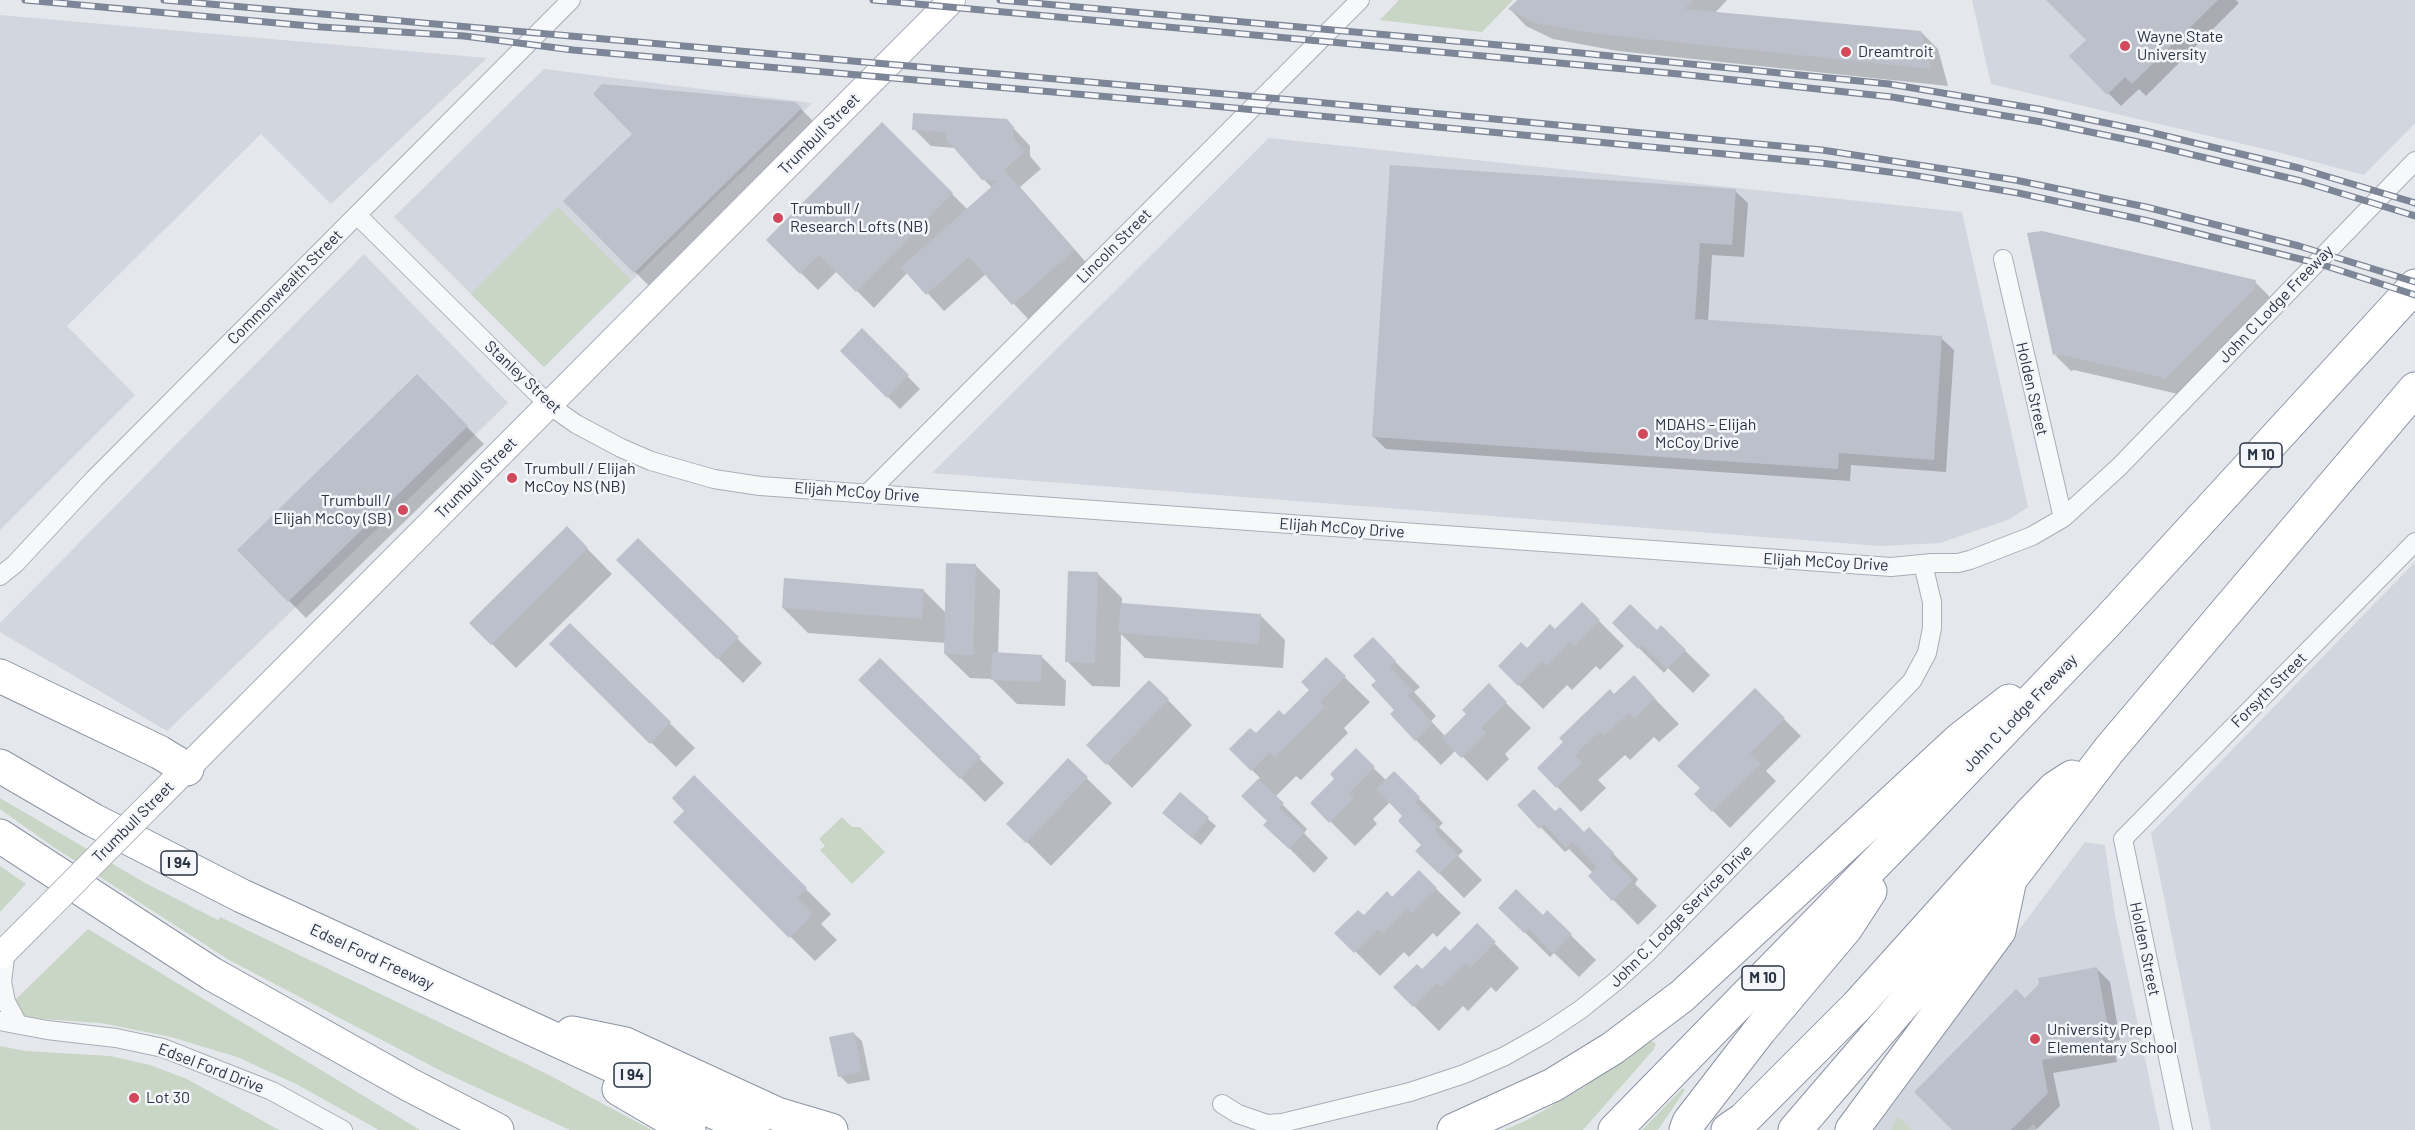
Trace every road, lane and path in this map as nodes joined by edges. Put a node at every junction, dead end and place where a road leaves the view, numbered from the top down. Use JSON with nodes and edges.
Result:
{"nodes":[{"id":1,"x":572,"y":0,"type":"edge"},
{"id":2,"x":952,"y":0,"type":"edge"},
{"id":3,"x":1360,"y":0,"type":"edge"},
{"id":4,"x":2415,"y":161,"type":"edge"},
{"id":5,"x":357,"y":216,"type":"junction"},
{"id":6,"x":2003,"y":259,"type":"dead end"},
{"id":7,"x":2415,"y":286,"type":"edge"},
{"id":8,"x":2415,"y":389,"type":"edge"},
{"id":9,"x":2415,"y":396,"type":"edge"},
{"id":10,"x":549,"y":405,"type":"junction"},
{"id":11,"x":2380,"y":433,"type":"junction"},
{"id":12,"x":760,"y":486,"type":"joint"},
{"id":13,"x":867,"y":493,"type":"junction"},
{"id":14,"x":2062,"y":518,"type":"junction"},
{"id":15,"x":2415,"y":542,"type":"edge"},
{"id":16,"x":1923,"y":564,"type":"junction"},
{"id":17,"x":0,"y":576,"type":"edge"},
{"id":18,"x":2106,"y":623,"type":"junction"},
{"id":19,"x":0,"y":676,"type":"edge"},
{"id":20,"x":2109,"y":750,"type":"junction"},
{"id":21,"x":0,"y":766,"type":"edge"},
{"id":22,"x":187,"y":769,"type":"junction"},
{"id":23,"x":1912,"y":826,"type":"junction"},
{"id":24,"x":0,"y":836,"type":"edge"},
{"id":25,"x":2123,"y":839,"type":"joint"},
{"id":26,"x":2009,"y":880,"type":"junction"},
{"id":27,"x":3,"y":952,"type":"edge"},
{"id":28,"x":461,"y":998,"type":"junction"},
{"id":29,"x":512,"y":1020,"type":"junction"},
{"id":30,"x":9,"y":1022,"type":"edge"},
{"id":31,"x":410,"y":1085,"type":"junction"},
{"id":32,"x":1222,"y":1104,"type":"dead end"},
{"id":33,"x":1736,"y":1125,"type":"edge"},
{"id":34,"x":343,"y":1130,"type":"edge"},
{"id":35,"x":453,"y":1130,"type":"edge"},
{"id":36,"x":497,"y":1130,"type":"edge"},
{"id":37,"x":688,"y":1130,"type":"edge"},
{"id":38,"x":753,"y":1130,"type":"edge"},
{"id":39,"x":831,"y":1130,"type":"edge"},
{"id":40,"x":1454,"y":1130,"type":"edge"},
{"id":41,"x":1615,"y":1130,"type":"edge"},
{"id":42,"x":1686,"y":1130,"type":"edge"},
{"id":43,"x":1795,"y":1130,"type":"edge"},
{"id":44,"x":1852,"y":1130,"type":"edge"},
{"id":45,"x":2183,"y":1130,"type":"edge"}],
"edges":[{"from":1,"to":5,"type":"street","name":"Commonwealth Street"},
{"from":2,"to":10,"type":"street","name":"Trumbull Street"},
{"from":3,"to":13,"type":"street","name":"Lincoln Street"},
{"from":4,"to":14,"type":"street","name":"John C Lodge Freeway"},
{"from":5,"to":10,"type":"street","name":"Stanley Street"},
{"from":5,"to":17,"type":"street","name":"Commonwealth Street"},
{"from":6,"to":14,"type":"street","name":"Holden Street"},
{"from":7,"to":18,"type":"highway","name":"John C Lodge Freeway","number":"M 10"},
{"from":8,"to":11,"type":"highway"},
{"from":9,"to":11,"type":"highway"},
{"from":10,"to":12,"type":"street","name":"Stanley Street"},
{"from":10,"to":22,"type":"street","name":"Trumbull Street"},
{"from":11,"to":20,"type":"highway"},
{"from":12,"to":13,"type":"street","name":"Elijah McCoy Drive"},
{"from":13,"to":16,"type":"street","name":"Elijah McCoy Drive"},
{"from":14,"to":16,"type":"street","name":"John C Lodge Freeway"},
{"from":15,"to":25,"type":"street","name":"Forsyth Street"},
{"from":16,"to":32,"type":"street","name":"John C. Lodge Service Drive"},
{"from":18,"to":23,"type":"highway","name":"John C Lodge Freeway","number":"M 10"},
{"from":18,"to":40,"type":"highway"},
{"from":19,"to":22,"type":"highway"},
{"from":20,"to":26,"type":"highway"},
{"from":20,"to":33,"type":"highway"},
{"from":21,"to":28,"type":"highway","name":"Edsel Ford Freeway","number":"I 94"},
{"from":22,"to":27,"type":"street","name":"Trumbull Street","bridge":true},
{"from":23,"to":41,"type":"highway","name":"John C Lodge Freeway","number":"M 10"},
{"from":23,"to":42,"type":"highway"},
{"from":24,"to":31,"type":"highway"},
{"from":25,"to":45,"type":"street","name":"Holden Street"},
{"from":26,"to":43,"type":"highway"},
{"from":26,"to":44,"type":"highway"},
{"from":27,"to":30,"type":"street"},
{"from":28,"to":29,"type":"highway","name":"Edsel Ford Freeway","number":"I 94"},
{"from":28,"to":37,"type":"highway"},
{"from":29,"to":38,"type":"highway","name":"Edsel Ford Freeway","number":"I 94"},
{"from":29,"to":39,"type":"highway"},
{"from":30,"to":34,"type":"street","name":"Edsel Ford Drive"},
{"from":31,"to":35,"type":"highway"},
{"from":31,"to":36,"type":"highway"}]}
